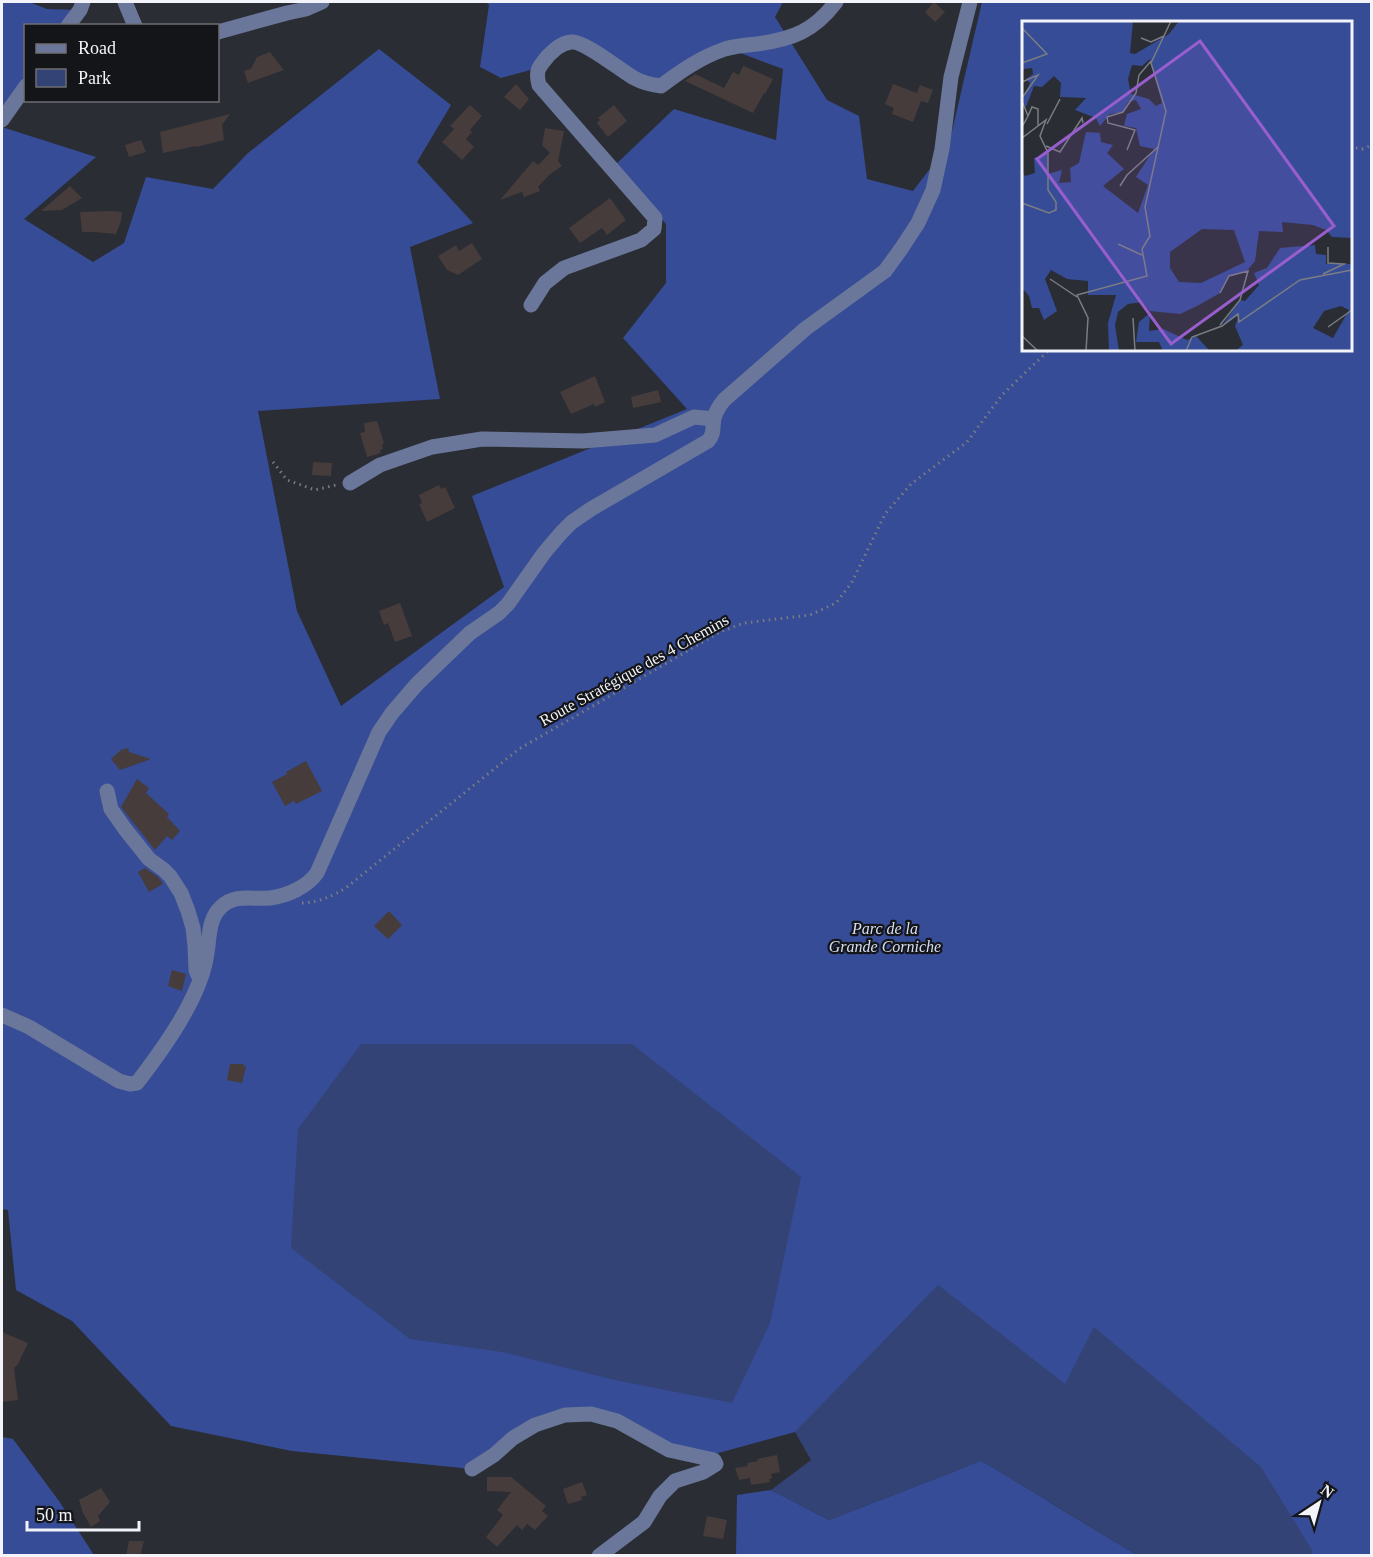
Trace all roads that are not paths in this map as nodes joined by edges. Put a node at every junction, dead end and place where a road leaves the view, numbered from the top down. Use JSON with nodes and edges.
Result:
{"nodes":[{"id":1,"x":83,"y":2,"type":"edge"},
{"id":2,"x":125,"y":2,"type":"edge"},
{"id":3,"x":322,"y":2,"type":"edge"},
{"id":4,"x":836,"y":2,"type":"edge"},
{"id":5,"x":970,"y":2,"type":"edge"},
{"id":6,"x":70,"y":24,"type":"edge"},
{"id":7,"x":134,"y":24,"type":"edge"},
{"id":8,"x":219,"y":33,"type":"edge"},
{"id":9,"x":24,"y":89,"type":"edge"},
{"id":10,"x":2,"y":120,"type":"edge"},
{"id":11,"x":531,"y":305,"type":"dead end"},
{"id":12,"x":714,"y":419,"type":"junction"},
{"id":13,"x":350,"y":483,"type":"road end"},
{"id":14,"x":107,"y":791,"type":"dead end"},
{"id":15,"x":202,"y":976,"type":"junction"},
{"id":16,"x":2,"y":1015,"type":"edge"},
{"id":17,"x":472,"y":1469,"type":"dead end"},
{"id":18,"x":599,"y":1556,"type":"edge"}],
"edges":[{"from":1,"to":6,"type":"street"},
{"from":2,"to":7,"type":"street"},
{"from":3,"to":8,"type":"street"},
{"from":4,"to":11,"type":"street"},
{"from":5,"to":12,"type":"street"},
{"from":9,"to":10,"type":"street"},
{"from":12,"to":13,"type":"street"},
{"from":12,"to":15,"type":"street"},
{"from":14,"to":15,"type":"street"},
{"from":15,"to":16,"type":"street"},
{"from":17,"to":18,"type":"street"}]}
